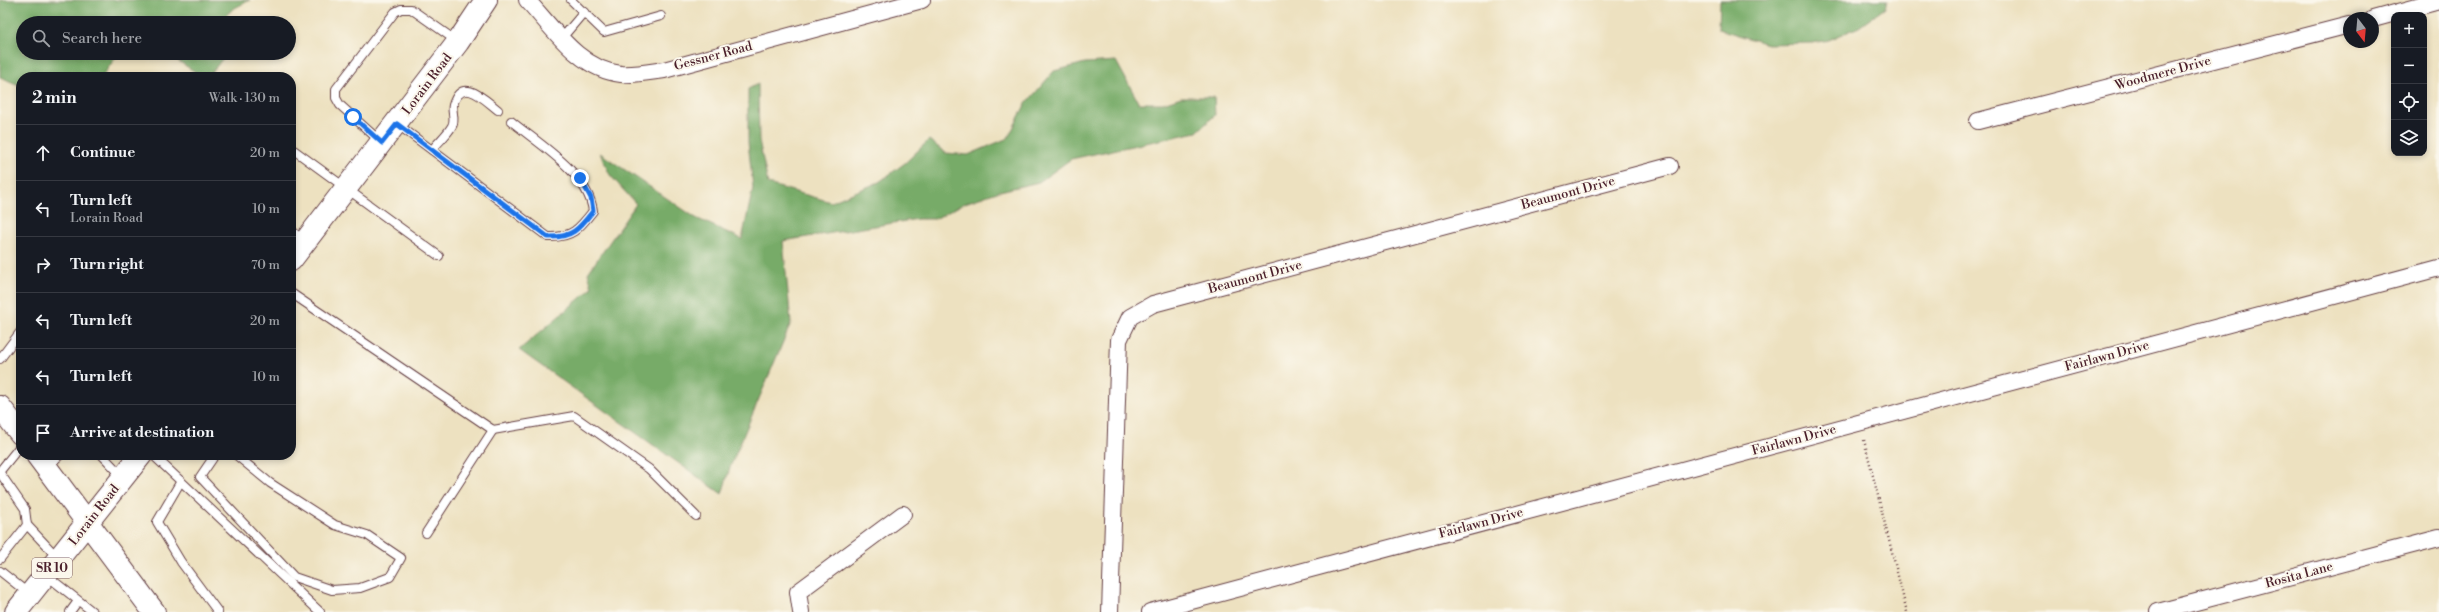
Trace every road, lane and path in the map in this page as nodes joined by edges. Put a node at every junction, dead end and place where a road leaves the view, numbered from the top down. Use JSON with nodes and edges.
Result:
{"nodes":[{"id":1,"x":486,"y":0,"type":"edge"},
{"id":2,"x":528,"y":0,"type":"edge"},
{"id":3,"x":572,"y":0,"type":"edge"},
{"id":4,"x":922,"y":0,"type":"edge"},
{"id":5,"x":2439,"y":1,"type":"edge"},
{"id":6,"x":584,"y":12,"type":"junction"},
{"id":7,"x":661,"y":16,"type":"dead end"},
{"id":8,"x":2379,"y":17,"type":"edge"},
{"id":9,"x":2343,"y":27,"type":"edge"},
{"id":10,"x":562,"y":38,"type":"junction"},
{"id":11,"x":458,"y":42,"type":"junction"},
{"id":12,"x":498,"y":110,"type":"dead end"},
{"id":13,"x":511,"y":121,"type":"dead end"},
{"id":14,"x":1978,"y":121,"type":"dead end"},
{"id":15,"x":397,"y":124,"type":"junction"},
{"id":16,"x":382,"y":143,"type":"junction"},
{"id":17,"x":432,"y":150,"type":"junction"},
{"id":18,"x":296,"y":152,"type":"edge"},
{"id":19,"x":1670,"y":166,"type":"dead end"},
{"id":20,"x":346,"y":187,"type":"junction"},
{"id":21,"x":298,"y":236,"type":"edge"},
{"id":22,"x":439,"y":256,"type":"dead end"},
{"id":23,"x":2439,"y":268,"type":"edge"},
{"id":24,"x":296,"y":296,"type":"edge"},
{"id":25,"x":16,"y":338,"type":"edge"},
{"id":26,"x":0,"y":359,"type":"edge"},
{"id":27,"x":0,"y":407,"type":"edge"},
{"id":28,"x":16,"y":427,"type":"edge"},
{"id":29,"x":493,"y":430,"type":"junction"},
{"id":30,"x":16,"y":437,"type":"edge"},
{"id":31,"x":1864,"y":440,"type":"dead end"},
{"id":32,"x":48,"y":460,"type":"edge"},
{"id":33,"x":107,"y":460,"type":"edge"},
{"id":34,"x":137,"y":460,"type":"edge"},
{"id":35,"x":158,"y":460,"type":"edge"},
{"id":36,"x":212,"y":460,"type":"edge"},
{"id":37,"x":242,"y":460,"type":"edge"},
{"id":38,"x":0,"y":472,"type":"edge"},
{"id":39,"x":124,"y":478,"type":"junction"},
{"id":40,"x":181,"y":481,"type":"junction"},
{"id":41,"x":903,"y":514,"type":"dead end"},
{"id":42,"x":696,"y":516,"type":"dead end"},
{"id":43,"x":88,"y":523,"type":"junction"},
{"id":44,"x":27,"y":525,"type":"junction"},
{"id":45,"x":426,"y":533,"type":"dead end"},
{"id":46,"x":2439,"y":538,"type":"edge"},
{"id":47,"x":0,"y":559,"type":"edge"},
{"id":48,"x":52,"y":567,"type":"junction"},
{"id":49,"x":0,"y":571,"type":"edge"},
{"id":50,"x":30,"y":595,"type":"junction"},
{"id":51,"x":78,"y":601,"type":"junction"},
{"id":52,"x":149,"y":610,"type":"edge"},
{"id":53,"x":16,"y":612,"type":"edge"},
{"id":54,"x":70,"y":612,"type":"edge"},
{"id":55,"x":93,"y":612,"type":"edge"},
{"id":56,"x":218,"y":612,"type":"edge"},
{"id":57,"x":320,"y":612,"type":"edge"},
{"id":58,"x":801,"y":612,"type":"edge"},
{"id":59,"x":1110,"y":612,"type":"edge"},
{"id":60,"x":1150,"y":612,"type":"edge"},
{"id":61,"x":1907,"y":612,"type":"edge"},
{"id":62,"x":2158,"y":612,"type":"edge"}],
"edges":[{"from":1,"to":11,"type":"main road","name":"Lorain Road"},
{"from":2,"to":10,"type":"street","name":"Gessner Road"},
{"from":3,"to":6,"type":"lane"},
{"from":4,"to":10,"type":"street","name":"Gessner Road"},
{"from":5,"to":8,"type":"street"},
{"from":6,"to":7,"type":"lane"},
{"from":6,"to":10,"type":"lane"},
{"from":9,"to":14,"type":"street","name":"Woodmere Drive"},
{"from":11,"to":15,"type":"main road","name":"Lorain Road"},
{"from":11,"to":16,"type":"lane"},
{"from":12,"to":17,"type":"lane"},
{"from":13,"to":17,"type":"lane"},
{"from":15,"to":16,"type":"main road","name":"Lorain Road"},
{"from":15,"to":17,"type":"lane"},
{"from":16,"to":20,"type":"main road","name":"Lorain Road"},
{"from":18,"to":20,"type":"lane"},
{"from":19,"to":59,"type":"street","name":"Beaumont Drive"},
{"from":20,"to":21,"type":"main road","name":"Lorain Road"},
{"from":20,"to":22,"type":"lane"},
{"from":23,"to":60,"type":"street","name":"Fairlawn Drive"},
{"from":24,"to":29,"type":"lane"},
{"from":25,"to":26,"type":"lane"},
{"from":27,"to":28,"type":"main road"},
{"from":29,"to":42,"type":"lane"},
{"from":29,"to":45,"type":"lane"},
{"from":30,"to":38,"type":"lane"},
{"from":31,"to":61,"type":"path"},
{"from":32,"to":43,"type":"main road"},
{"from":33,"to":39,"type":"lane"},
{"from":34,"to":39,"type":"main road","name":"Lorain Road","number":"SR 10"},
{"from":35,"to":40,"type":"lane"},
{"from":36,"to":37,"type":"lane"},
{"from":38,"to":44,"type":"lane"},
{"from":39,"to":43,"type":"main road","name":"Lorain Road","number":"SR 10"},
{"from":40,"to":56,"type":"lane"},
{"from":40,"to":57,"type":"lane"},
{"from":41,"to":58,"type":"street"},
{"from":43,"to":48,"type":"main road","name":"Lorain Road","number":"SR 10"},
{"from":43,"to":52,"type":"main road"},
{"from":44,"to":47,"type":"lane"},
{"from":44,"to":48,"type":"lane"},
{"from":46,"to":62,"type":"street","name":"Rosita Lane"},
{"from":48,"to":50,"type":"main road","name":"Lorain Road","number":"SR 10"},
{"from":48,"to":51,"type":"lane"},
{"from":49,"to":50,"type":"lane"},
{"from":50,"to":53,"type":"main road","name":"Lorain Road","number":"SR 10"},
{"from":51,"to":54,"type":"lane"},
{"from":51,"to":55,"type":"lane"}]}
